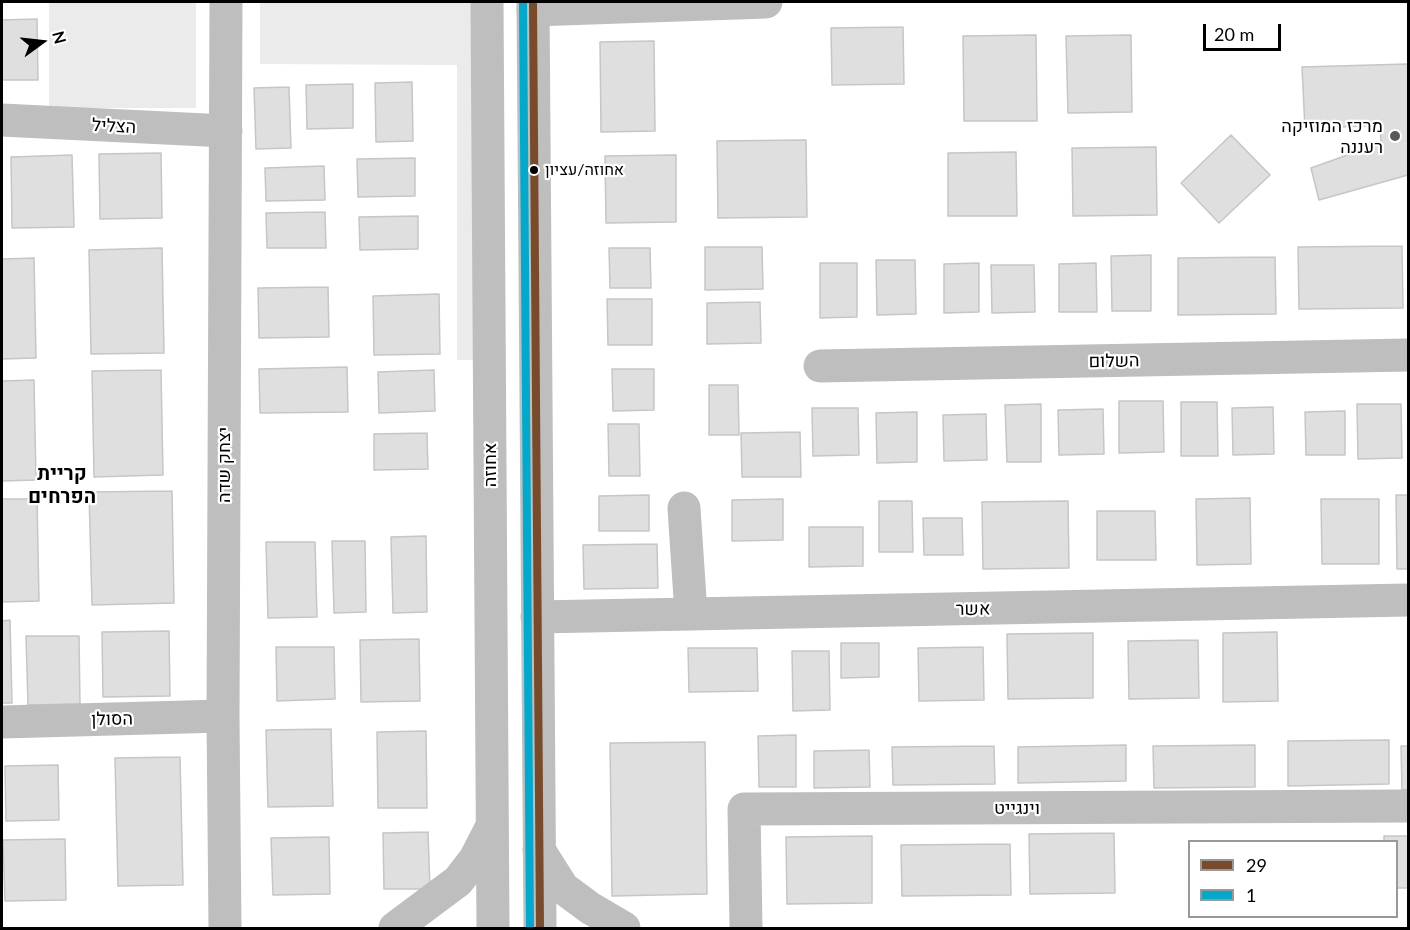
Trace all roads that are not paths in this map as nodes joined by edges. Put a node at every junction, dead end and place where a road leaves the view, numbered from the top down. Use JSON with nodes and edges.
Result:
{"nodes":[{"id":1,"x":226,"y":2,"type":"edge"},
{"id":2,"x":487,"y":2,"type":"edge"},
{"id":3,"x":766,"y":2,"type":"edge"},
{"id":4,"x":532,"y":6,"type":"edge"},
{"id":5,"x":2,"y":120,"type":"edge"},
{"id":6,"x":226,"y":131,"type":"junction"},
{"id":7,"x":1408,"y":355,"type":"edge"},
{"id":8,"x":820,"y":366,"type":"dead end"},
{"id":9,"x":684,"y":508,"type":"dead end"},
{"id":10,"x":1408,"y":600,"type":"edge"},
{"id":11,"x":690,"y":614,"type":"junction"},
{"id":12,"x":537,"y":618,"type":"junction"},
{"id":13,"x":223,"y":716,"type":"junction"},
{"id":14,"x":2,"y":722,"type":"edge"},
{"id":15,"x":1408,"y":806,"type":"edge"},
{"id":16,"x":493,"y":825,"type":"junction"},
{"id":17,"x":539,"y":850,"type":"junction"},
{"id":18,"x":225,"y":928,"type":"edge"},
{"id":19,"x":395,"y":928,"type":"edge"},
{"id":20,"x":493,"y":928,"type":"edge"},
{"id":21,"x":540,"y":928,"type":"edge"},
{"id":22,"x":624,"y":928,"type":"edge"},
{"id":23,"x":746,"y":928,"type":"edge"}],
"edges":[{"from":1,"to":6,"type":"street","name":"יצחק שדה"},
{"from":2,"to":16,"type":"street","name":"אחוזה"},
{"from":3,"to":4,"type":"street"},
{"from":4,"to":12,"type":"street"},
{"from":5,"to":6,"type":"street","name":"הצליל"},
{"from":6,"to":13,"type":"street","name":"יצחק שדה"},
{"from":7,"to":8,"type":"street","name":"השלום"},
{"from":9,"to":11,"type":"street"},
{"from":10,"to":11,"type":"street","name":"אשר"},
{"from":11,"to":12,"type":"street","name":"אשר"},
{"from":12,"to":17,"type":"street"},
{"from":13,"to":14,"type":"street","name":"הסולן"},
{"from":13,"to":18,"type":"street","name":"יצחק שדה"},
{"from":15,"to":23,"type":"street","name":"וינגייט"},
{"from":16,"to":19,"type":"street"},
{"from":16,"to":20,"type":"street","name":"אחוזה"},
{"from":17,"to":21,"type":"street"},
{"from":17,"to":22,"type":"street"}]}
